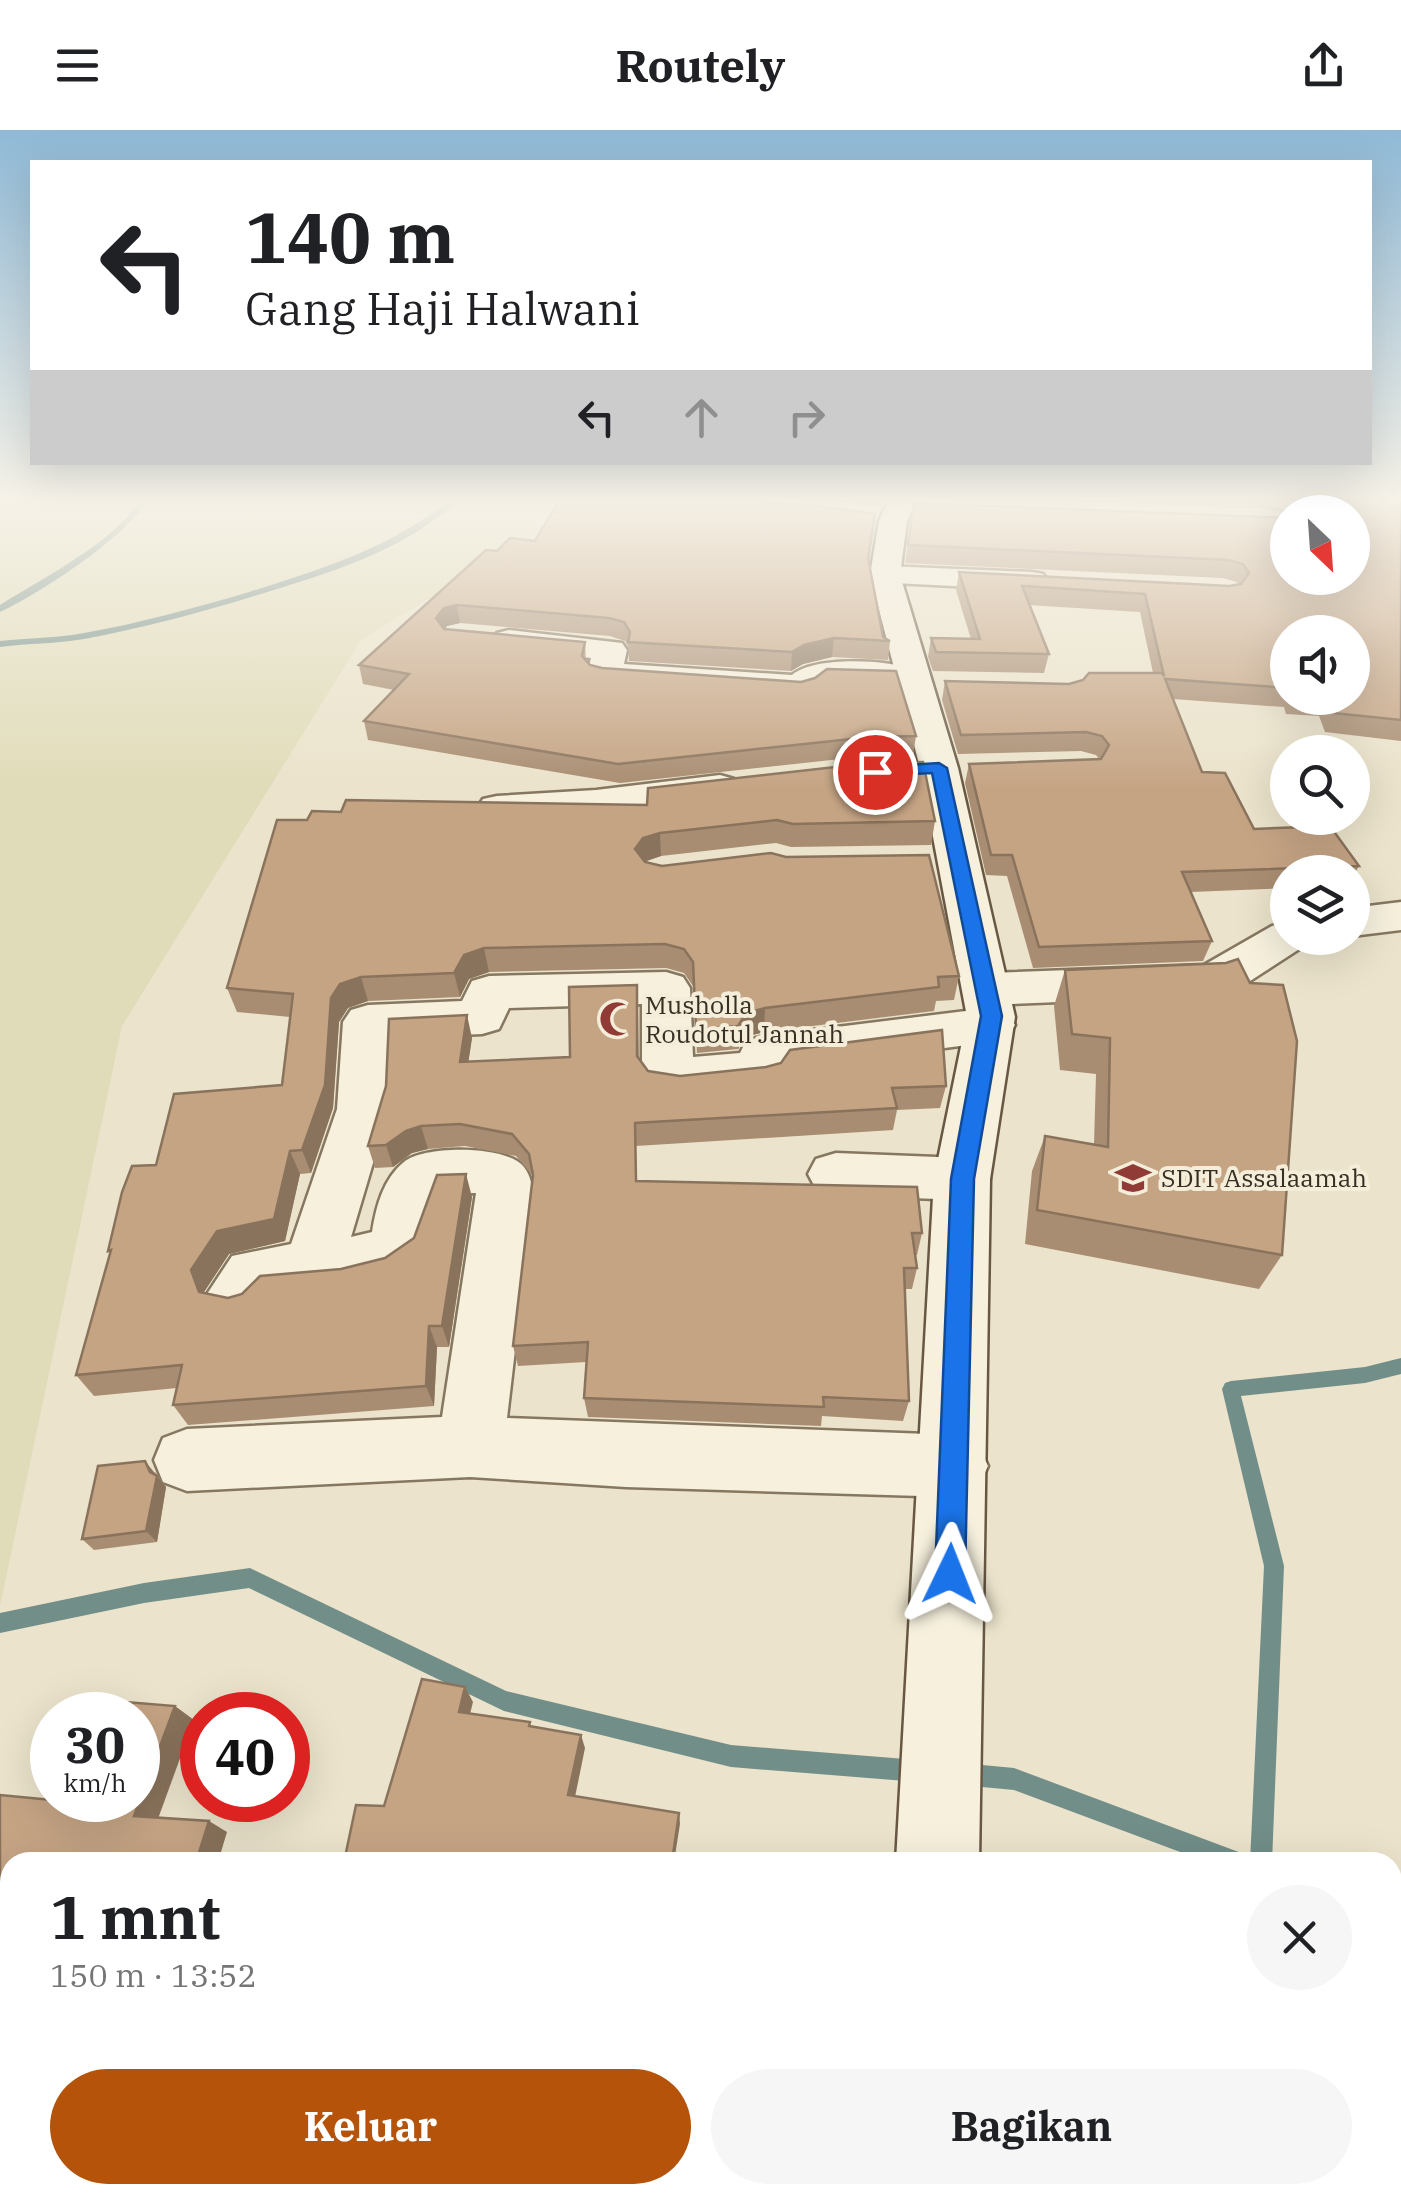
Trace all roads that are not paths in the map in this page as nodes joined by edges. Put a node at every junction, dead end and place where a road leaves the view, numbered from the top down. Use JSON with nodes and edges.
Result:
{"nodes":[{"id":1,"x":893,"y":596,"type":"edge"},
{"id":2,"x":473,"y":638,"type":"edge"},
{"id":3,"x":925,"y":682,"type":"junction"},
{"id":4,"x":760,"y":782,"type":"edge"},
{"id":5,"x":460,"y":807,"type":"edge"},
{"id":6,"x":1401,"y":916,"type":"edge"},
{"id":7,"x":1370,"y":920,"type":"edge"},
{"id":8,"x":1270,"y":947,"type":"edge"},
{"id":9,"x":989,"y":1007,"type":"junction"},
{"id":10,"x":836,"y":1174,"type":"dead end"},
{"id":11,"x":962,"y":1179,"type":"junction"},
{"id":12,"x":313,"y":1266,"type":"junction"},
{"id":13,"x":237,"y":1294,"type":"edge"},
{"id":14,"x":470,"y":1446,"type":"junction"},
{"id":15,"x":186,"y":1460,"type":"dead end"},
{"id":16,"x":954,"y":1466,"type":"junction"},
{"id":17,"x":938,"y":1852,"type":"edge"}],
"edges":[{"from":1,"to":3,"type":"street"},
{"from":2,"to":3,"type":"street"},
{"from":3,"to":9,"type":"street"},
{"from":4,"to":5,"type":"street"},
{"from":6,"to":7,"type":"street"},
{"from":8,"to":9,"type":"street"},
{"from":9,"to":11,"type":"street"},
{"from":9,"to":12,"type":"street"},
{"from":10,"to":11,"type":"street"},
{"from":11,"to":16,"type":"street"},
{"from":12,"to":13,"type":"street"},
{"from":12,"to":14,"type":"street"},
{"from":14,"to":15,"type":"street"},
{"from":14,"to":16,"type":"street"},
{"from":16,"to":17,"type":"street"}]}
